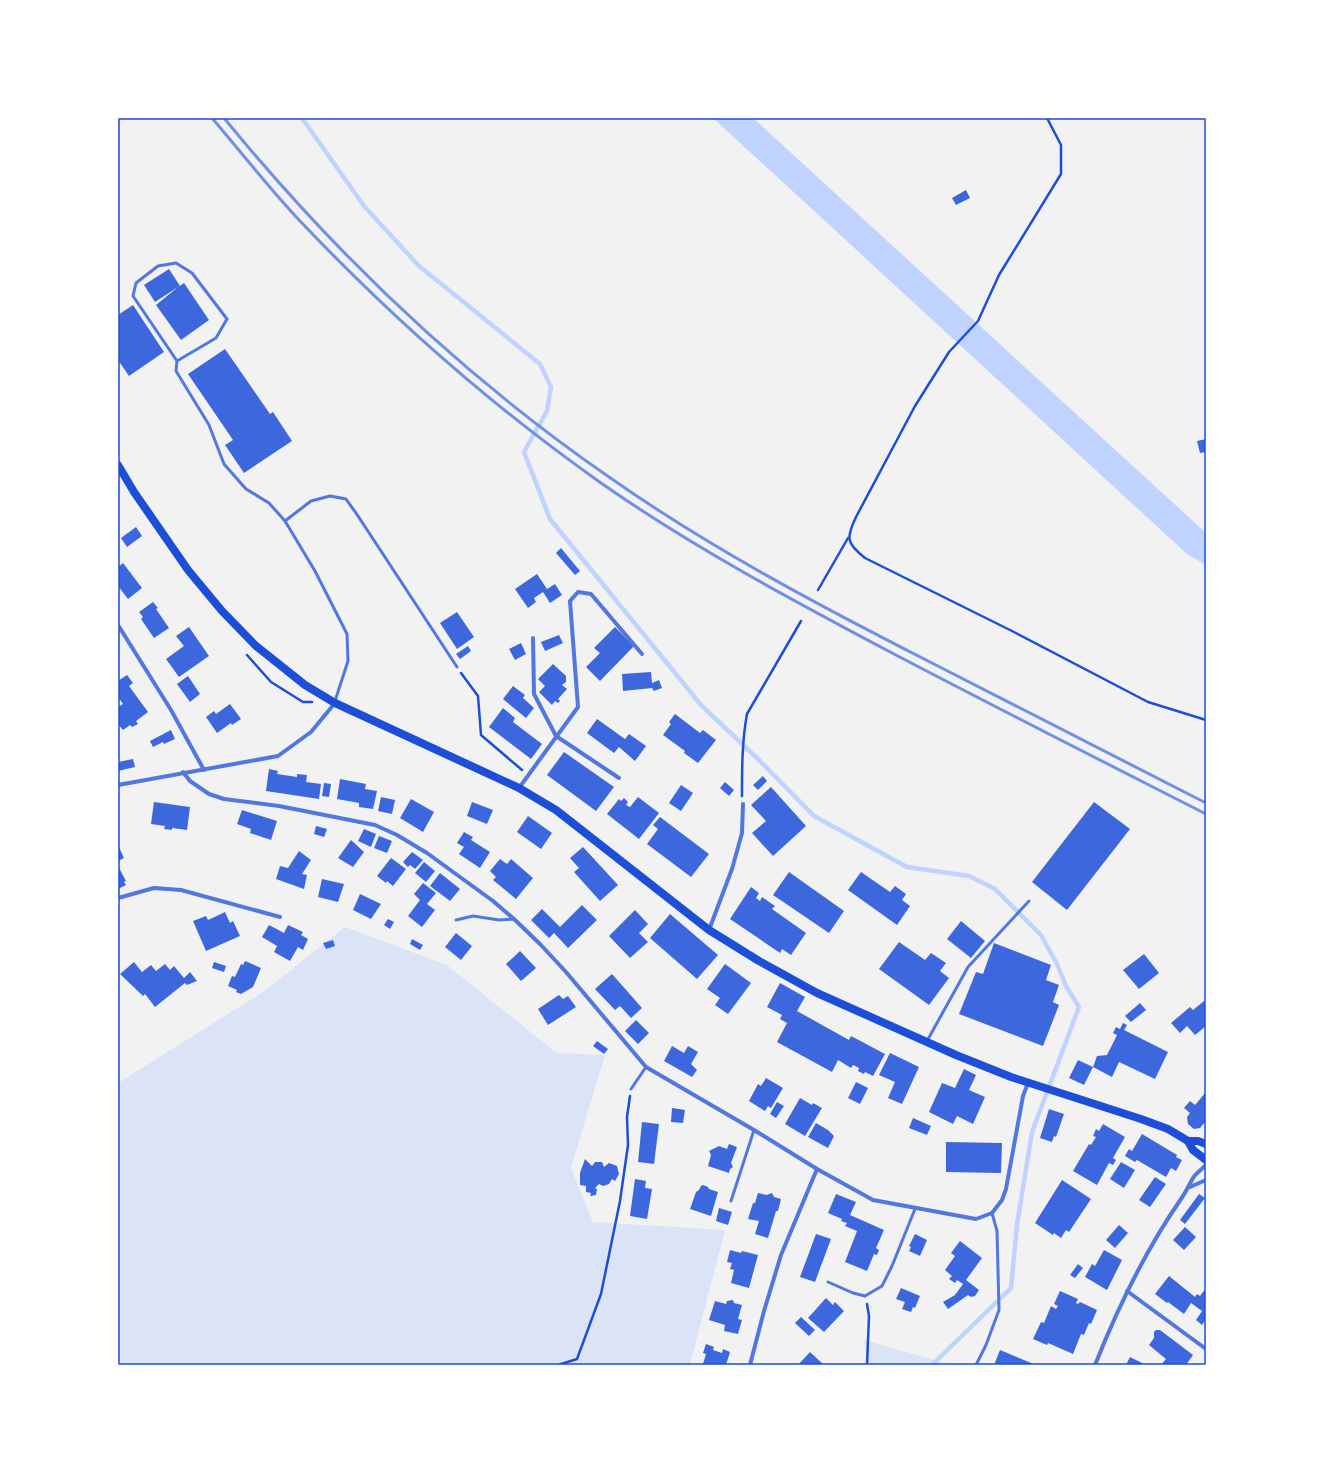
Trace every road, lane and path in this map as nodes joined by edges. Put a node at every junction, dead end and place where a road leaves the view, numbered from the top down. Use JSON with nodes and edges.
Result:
{"nodes":[{"id":1,"x":1047,"y":118,"type":"edge"},
{"id":2,"x":177,"y":362,"type":"junction"},
{"id":3,"x":118,"y":466,"type":"edge"},
{"id":4,"x":285,"y":521,"type":"junction"},
{"id":5,"x":848,"y":538,"type":"junction"},
{"id":6,"x":818,"y":590,"type":"dead end"},
{"id":7,"x":801,"y":621,"type":"dead end"},
{"id":8,"x":118,"y":625,"type":"edge"},
{"id":9,"x":533,"y":638,"type":"dead end"},
{"id":10,"x":642,"y":654,"type":"dead end"},
{"id":11,"x":457,"y":667,"type":"joint"},
{"id":12,"x":335,"y":703,"type":"junction"},
{"id":13,"x":1206,"y":720,"type":"edge"},
{"id":14,"x":556,"y":736,"type":"junction"},
{"id":15,"x":204,"y":770,"type":"junction"},
{"id":16,"x":183,"y":772,"type":"junction"},
{"id":17,"x":528,"y":775,"type":"junction"},
{"id":18,"x":619,"y":778,"type":"dead end"},
{"id":19,"x":118,"y":785,"type":"edge"},
{"id":20,"x":519,"y":788,"type":"junction"},
{"id":21,"x":743,"y":804,"type":"joint"},
{"id":22,"x":118,"y":898,"type":"edge"},
{"id":23,"x":1029,"y":901,"type":"dead end"},
{"id":24,"x":280,"y":917,"type":"dead end"},
{"id":25,"x":514,"y":919,"type":"junction"},
{"id":26,"x":456,"y":920,"type":"dead end"},
{"id":27,"x":708,"y":930,"type":"junction"},
{"id":28,"x":926,"y":1042,"type":"junction"},
{"id":29,"x":646,"y":1067,"type":"junction"},
{"id":30,"x":1028,"y":1083,"type":"junction"},
{"id":31,"x":631,"y":1089,"type":"joint"},
{"id":32,"x":754,"y":1130,"type":"junction"},
{"id":33,"x":1188,"y":1141,"type":"junction"},
{"id":34,"x":1206,"y":1144,"type":"edge"},
{"id":35,"x":1206,"y":1160,"type":"edge"},
{"id":36,"x":1206,"y":1165,"type":"edge"},
{"id":37,"x":817,"y":1169,"type":"junction"},
{"id":38,"x":1206,"y":1180,"type":"edge"},
{"id":39,"x":1190,"y":1187,"type":"junction"},
{"id":40,"x":731,"y":1201,"type":"dead end"},
{"id":41,"x":916,"y":1208,"type":"junction"},
{"id":42,"x":992,"y":1213,"type":"junction"},
{"id":43,"x":828,"y":1282,"type":"dead end"},
{"id":44,"x":1127,"y":1291,"type":"junction"},
{"id":45,"x":865,"y":1296,"type":"junction"},
{"id":46,"x":1206,"y":1349,"type":"edge"},
{"id":47,"x":558,"y":1365,"type":"edge"},
{"id":48,"x":750,"y":1365,"type":"edge"},
{"id":49,"x":868,"y":1365,"type":"edge"},
{"id":50,"x":976,"y":1365,"type":"edge"},
{"id":51,"x":1096,"y":1365,"type":"edge"}],
"edges":[{"from":1,"to":5,"type":"path"},
{"from":2,"to":2,"type":"lane"},
{"from":2,"to":4,"type":"lane"},
{"from":3,"to":12,"type":"main road"},
{"from":4,"to":11,"type":"lane"},
{"from":4,"to":12,"type":"lane"},
{"from":5,"to":6,"type":"path"},
{"from":5,"to":13,"type":"path"},
{"from":7,"to":21,"type":"path"},
{"from":8,"to":15,"type":"street"},
{"from":9,"to":14,"type":"street"},
{"from":10,"to":14,"type":"street"},
{"from":11,"to":17,"type":"path"},
{"from":12,"to":15,"type":"street"},
{"from":12,"to":20,"type":"main road"},
{"from":14,"to":17,"type":"street"},
{"from":14,"to":18,"type":"street"},
{"from":15,"to":16,"type":"street"},
{"from":16,"to":19,"type":"street"},
{"from":16,"to":25,"type":"street"},
{"from":17,"to":20,"type":"street"},
{"from":20,"to":27,"type":"main road"},
{"from":21,"to":27,"type":"street"},
{"from":22,"to":24,"type":"street"},
{"from":23,"to":28,"type":"lane"},
{"from":25,"to":26,"type":"lane"},
{"from":25,"to":29,"type":"street"},
{"from":27,"to":28,"type":"main road"},
{"from":28,"to":30,"type":"main road"},
{"from":29,"to":31,"type":"lane"},
{"from":29,"to":32,"type":"street"},
{"from":30,"to":33,"type":"main road"},
{"from":30,"to":42,"type":"street"},
{"from":31,"to":47,"type":"path"},
{"from":32,"to":37,"type":"street"},
{"from":32,"to":40,"type":"lane"},
{"from":33,"to":34,"type":"main road"},
{"from":33,"to":35,"type":"main road"},
{"from":36,"to":39,"type":"street"},
{"from":37,"to":41,"type":"street"},
{"from":37,"to":48,"type":"street"},
{"from":38,"to":39,"type":"street"},
{"from":39,"to":44,"type":"street"},
{"from":41,"to":42,"type":"street"},
{"from":41,"to":45,"type":"lane"},
{"from":42,"to":50,"type":"lane"},
{"from":43,"to":45,"type":"lane"},
{"from":44,"to":46,"type":"street"},
{"from":44,"to":51,"type":"street"},
{"from":45,"to":49,"type":"path"}]}
